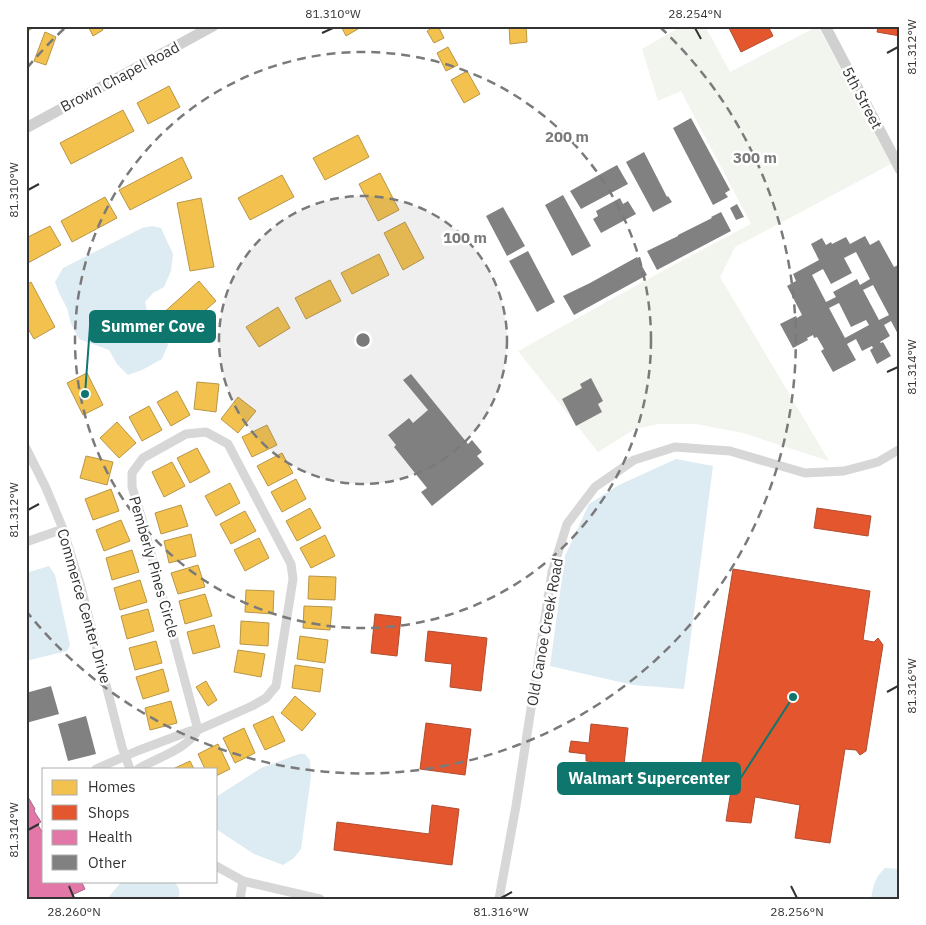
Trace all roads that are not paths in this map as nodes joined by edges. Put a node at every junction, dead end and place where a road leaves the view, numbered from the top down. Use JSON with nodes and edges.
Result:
{"nodes":[{"id":1,"x":213,"y":26,"type":"edge"},
{"id":2,"x":825,"y":26,"type":"edge"},
{"id":3,"x":26,"y":128,"type":"edge"},
{"id":4,"x":900,"y":169,"type":"edge"},
{"id":5,"x":26,"y":448,"type":"edge"},
{"id":6,"x":900,"y":449,"type":"edge"},
{"id":7,"x":63,"y":529,"type":"junction"},
{"id":8,"x":26,"y":542,"type":"edge"},
{"id":9,"x":198,"y":730,"type":"junction"},
{"id":10,"x":125,"y":756,"type":"junction"},
{"id":11,"x":98,"y":768,"type":"edge"},
{"id":12,"x":130,"y":768,"type":"edge"},
{"id":13,"x":140,"y":768,"type":"edge"},
{"id":14,"x":218,"y":867,"type":"edge"},
{"id":15,"x":243,"y":882,"type":"junction"},
{"id":16,"x":240,"y":899,"type":"edge"},
{"id":17,"x":320,"y":899,"type":"edge"},
{"id":18,"x":499,"y":899,"type":"edge"}],
"edges":[{"from":1,"to":3,"type":"street","name":"Brown Chapel Road"},
{"from":2,"to":4,"type":"street","name":"5th Street"},
{"from":5,"to":7,"type":"street","name":"Commerce Center Drive"},
{"from":6,"to":18,"type":"street","name":"Old Canoe Creek Road"},
{"from":7,"to":8,"type":"street"},
{"from":7,"to":10,"type":"street","name":"Commerce Center Drive"},
{"from":9,"to":9,"type":"street","name":"Pemberly Pines Circle"},
{"from":9,"to":10,"type":"street","name":"Pemberly Pines Circle"},
{"from":9,"to":13,"type":"street","name":"Pemberly Pines Circle"},
{"from":10,"to":11,"type":"street","name":"Pemberly Pines Circle"},
{"from":10,"to":12,"type":"street","name":"Commerce Center Drive"},
{"from":14,"to":15,"type":"street"},
{"from":15,"to":16,"type":"street"},
{"from":15,"to":17,"type":"street"}]}
